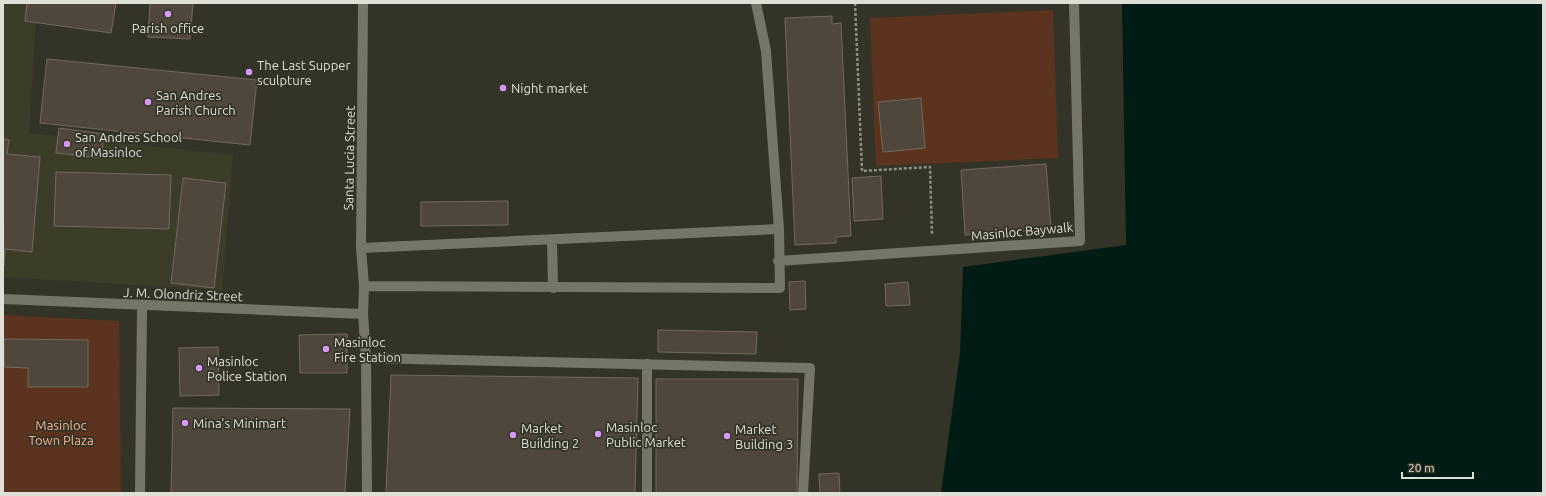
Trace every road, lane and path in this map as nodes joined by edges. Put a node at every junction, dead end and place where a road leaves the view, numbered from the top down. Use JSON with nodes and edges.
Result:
{"nodes":[{"id":1,"x":363,"y":3,"type":"edge"},
{"id":2,"x":756,"y":3,"type":"edge"},
{"id":3,"x":855,"y":3,"type":"edge"},
{"id":4,"x":1074,"y":3,"type":"edge"},
{"id":5,"x":779,"y":229,"type":"junction"},
{"id":6,"x":552,"y":240,"type":"junction"},
{"id":7,"x":361,"y":248,"type":"junction"},
{"id":8,"x":933,"y":251,"type":"junction"},
{"id":9,"x":778,"y":261,"type":"junction"},
{"id":10,"x":364,"y":286,"type":"junction"},
{"id":11,"x":553,"y":288,"type":"junction"},
{"id":12,"x":3,"y":299,"type":"edge"},
{"id":13,"x":142,"y":306,"type":"junction"},
{"id":14,"x":363,"y":314,"type":"junction"},
{"id":15,"x":366,"y":358,"type":"junction"},
{"id":16,"x":647,"y":364,"type":"junction"},
{"id":17,"x":140,"y":493,"type":"edge"},
{"id":18,"x":367,"y":493,"type":"edge"},
{"id":19,"x":647,"y":493,"type":"edge"},
{"id":20,"x":803,"y":493,"type":"edge"}],
"edges":[{"from":1,"to":7,"type":"street","name":"Santa Lucia Street"},
{"from":2,"to":5,"type":"street"},
{"from":3,"to":8,"type":"path"},
{"from":4,"to":8,"type":"street","name":"Masinloc Baywalk"},
{"from":5,"to":6,"type":"street"},
{"from":5,"to":9,"type":"street"},
{"from":6,"to":7,"type":"street"},
{"from":6,"to":11,"type":"street"},
{"from":7,"to":10,"type":"street","name":"Santa Lucia Street"},
{"from":8,"to":9,"type":"street","name":"Masinloc Baywalk"},
{"from":9,"to":11,"type":"street"},
{"from":10,"to":11,"type":"street"},
{"from":10,"to":14,"type":"street","name":"Santa Lucia Street"},
{"from":12,"to":13,"type":"street","name":"J. M. Olondriz Street"},
{"from":13,"to":14,"type":"street","name":"J. M. Olondriz Street"},
{"from":13,"to":17,"type":"street"},
{"from":14,"to":15,"type":"street","name":"Santa Lucia Street"},
{"from":15,"to":16,"type":"street"},
{"from":15,"to":18,"type":"street","name":"Santa Lucia Street"},
{"from":16,"to":19,"type":"street"},
{"from":16,"to":20,"type":"street"}]}
